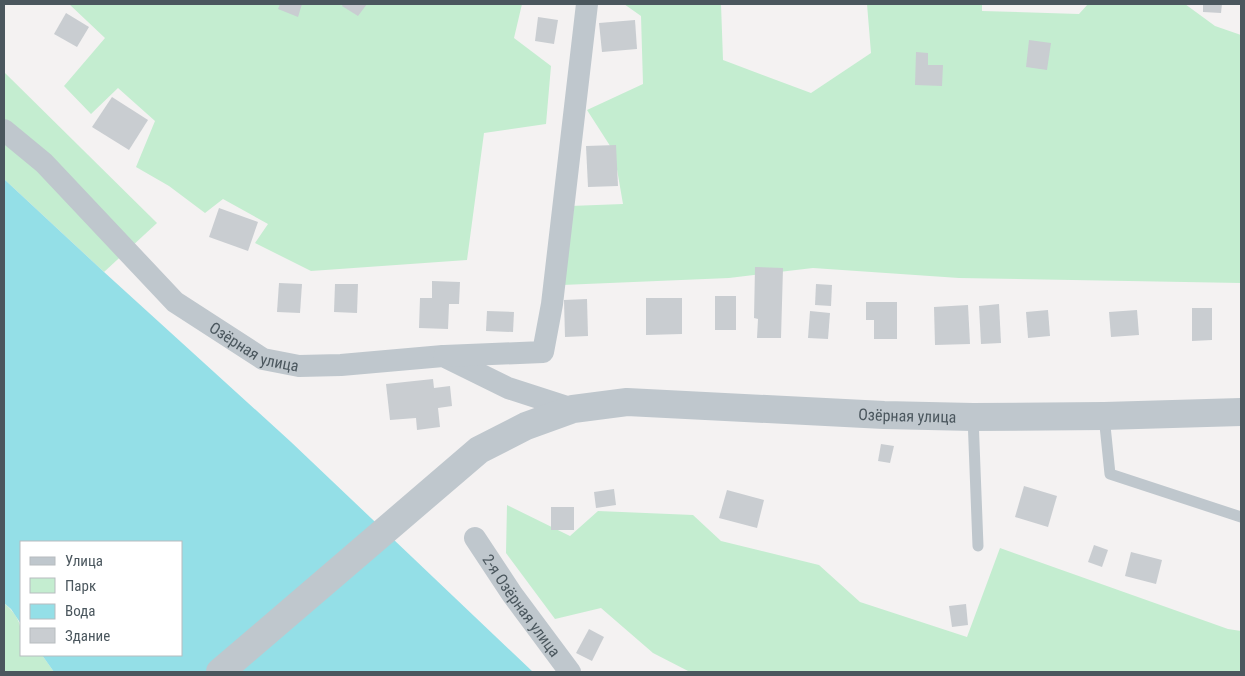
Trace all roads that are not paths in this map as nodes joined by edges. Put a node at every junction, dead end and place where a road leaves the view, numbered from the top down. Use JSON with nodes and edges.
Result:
{"nodes":[{"id":1,"x":587,"y":4,"type":"edge"},
{"id":2,"x":4,"y":130,"type":"edge"},
{"id":3,"x":443,"y":356,"type":"junction"},
{"id":4,"x":573,"y":409,"type":"junction"},
{"id":5,"x":1241,"y":412,"type":"edge"},
{"id":6,"x":973,"y":416,"type":"junction"},
{"id":7,"x":1104,"y":416,"type":"junction"},
{"id":8,"x":1241,"y":517,"type":"edge"},
{"id":9,"x":475,"y":538,"type":"dead end"},
{"id":10,"x":978,"y":546,"type":"dead end"},
{"id":11,"x":220,"y":672,"type":"edge"},
{"id":12,"x":570,"y":672,"type":"edge"}],
"edges":[{"from":1,"to":3,"type":"street"},
{"from":2,"to":3,"type":"street","name":"Озёрная улица"},
{"from":3,"to":4,"type":"street","name":"Озёрная улица"},
{"from":4,"to":6,"type":"street","name":"Озёрная улица"},
{"from":4,"to":11,"type":"street","name":"Озёрная улица"},
{"from":5,"to":7,"type":"street","name":"Озёрная улица"},
{"from":6,"to":7,"type":"street","name":"Озёрная улица"},
{"from":6,"to":10,"type":"lane"},
{"from":7,"to":8,"type":"lane"},
{"from":9,"to":12,"type":"street","name":"2-я Озёрная улица"}]}
